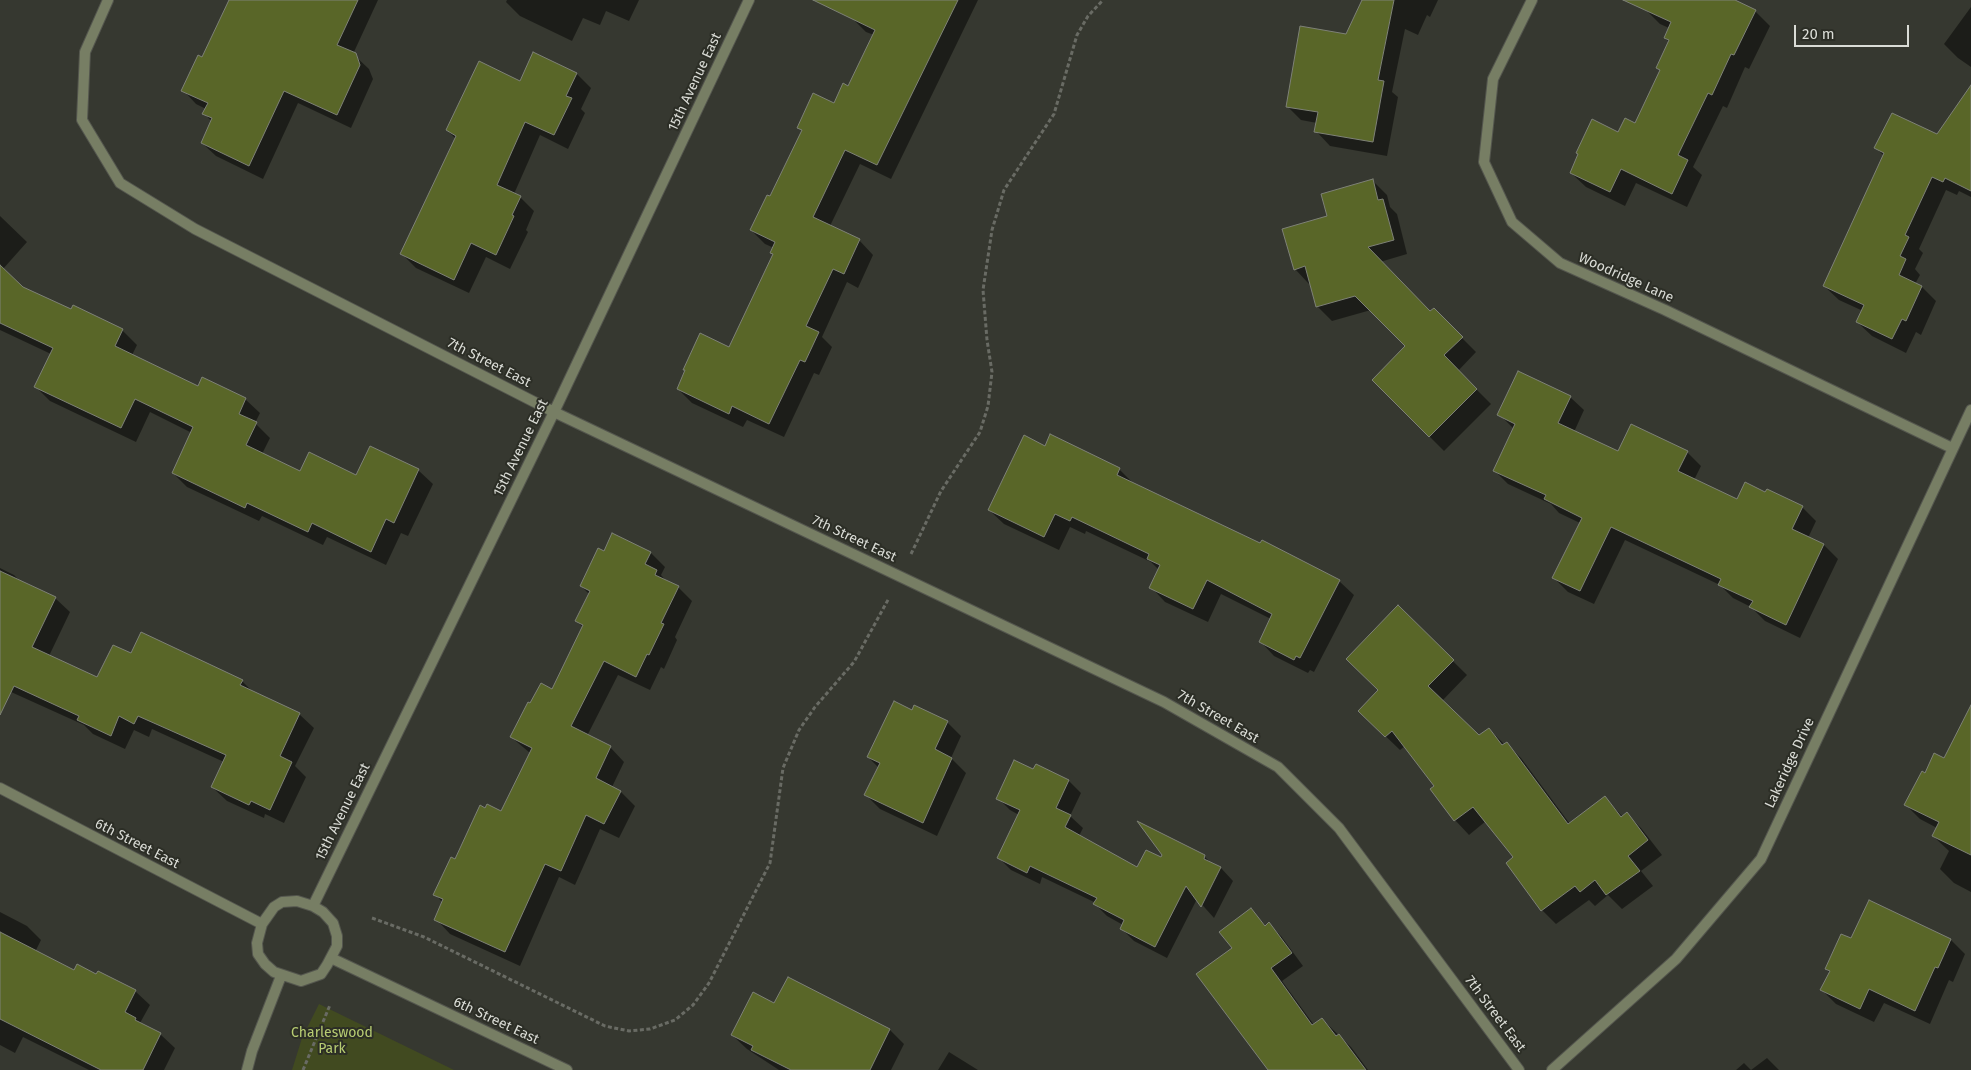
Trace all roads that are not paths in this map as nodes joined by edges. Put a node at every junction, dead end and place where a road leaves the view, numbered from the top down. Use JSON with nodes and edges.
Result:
{"nodes":[{"id":1,"x":108,"y":0,"type":"edge"},
{"id":2,"x":749,"y":0,"type":"edge"},
{"id":3,"x":1532,"y":0,"type":"edge"},
{"id":4,"x":1971,"y":410,"type":"edge"},
{"id":5,"x":554,"y":412,"type":"junction"},
{"id":6,"x":1952,"y":448,"type":"junction"},
{"id":7,"x":0,"y":788,"type":"edge"},
{"id":8,"x":313,"y":906,"type":"junction"},
{"id":9,"x":262,"y":924,"type":"junction"},
{"id":10,"x":332,"y":958,"type":"junction"},
{"id":11,"x":281,"y":976,"type":"junction"},
{"id":12,"x":247,"y":1070,"type":"edge"},
{"id":13,"x":567,"y":1070,"type":"edge"},
{"id":14,"x":1519,"y":1070,"type":"edge"},
{"id":15,"x":1552,"y":1070,"type":"edge"}],
"edges":[{"from":1,"to":5,"type":"street","name":"7th Street East"},
{"from":2,"to":5,"type":"street","name":"15th Avenue East"},
{"from":3,"to":6,"type":"street","name":"Woodridge Lane"},
{"from":4,"to":6,"type":"street","name":"Lakeridge Drive"},
{"from":5,"to":8,"type":"street","name":"15th Avenue East"},
{"from":5,"to":14,"type":"street","name":"7th Street East"},
{"from":6,"to":15,"type":"street","name":"Lakeridge Drive"},
{"from":7,"to":9,"type":"street","name":"6th Street East"},
{"from":8,"to":9,"type":"street"},
{"from":8,"to":10,"type":"street"},
{"from":9,"to":11,"type":"street"},
{"from":10,"to":11,"type":"street"},
{"from":10,"to":13,"type":"street","name":"6th Street East"},
{"from":11,"to":12,"type":"street"}]}
